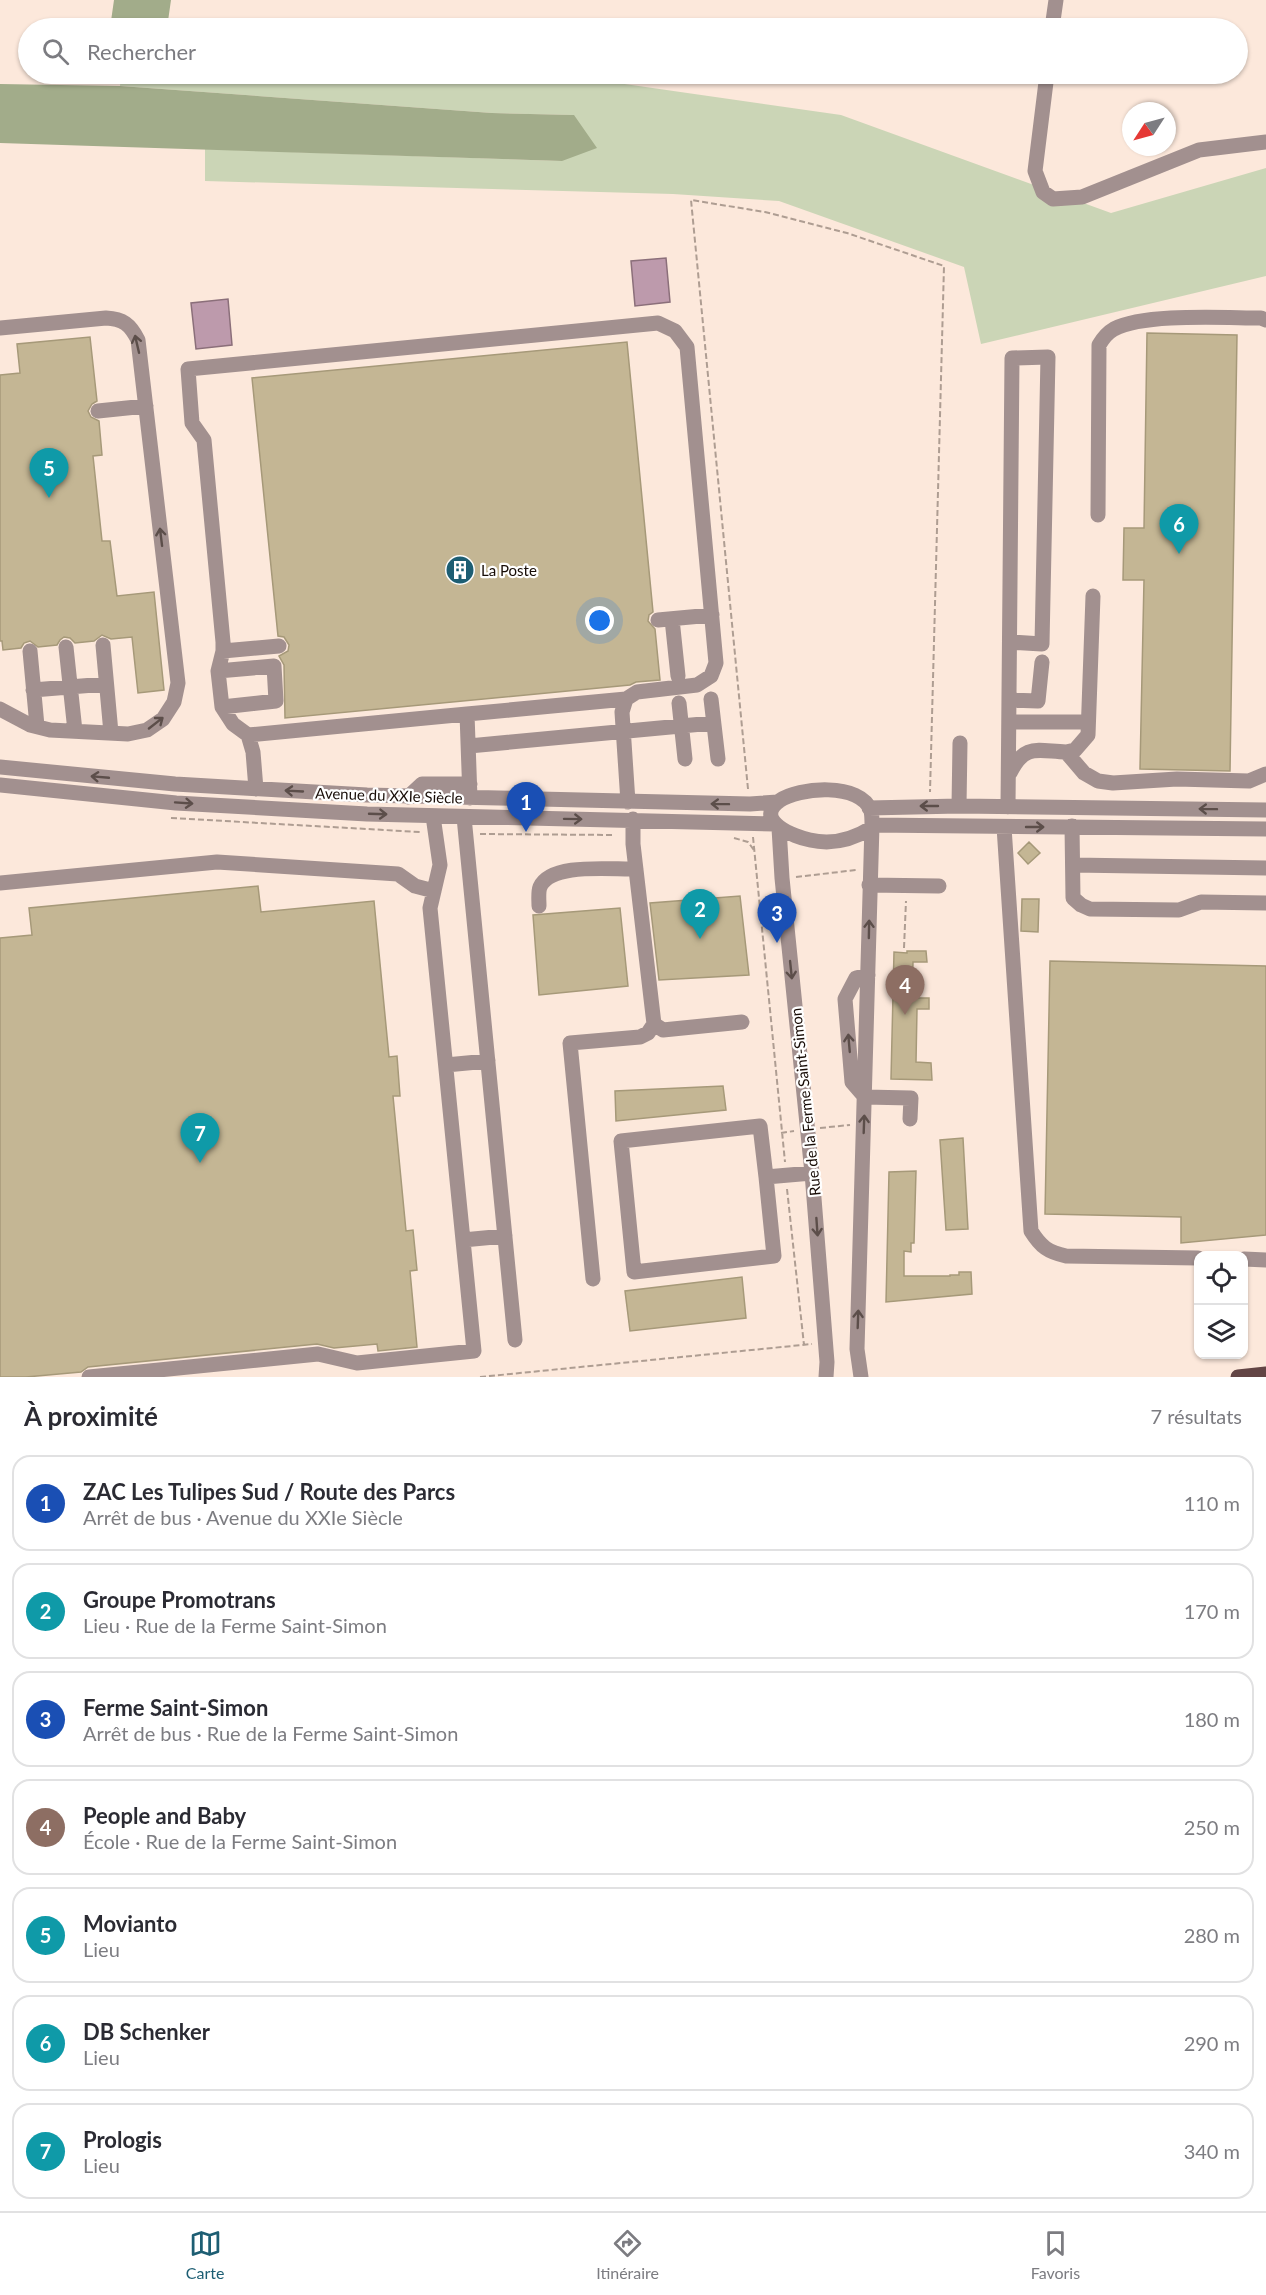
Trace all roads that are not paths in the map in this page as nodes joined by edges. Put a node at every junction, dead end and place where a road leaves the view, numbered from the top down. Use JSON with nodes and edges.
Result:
{"nodes":[{"id":1,"x":1056,"y":0,"type":"edge"},
{"id":2,"x":1053,"y":18,"type":"edge"},
{"id":3,"x":1046,"y":84,"type":"edge"},
{"id":4,"x":1266,"y":142,"type":"edge"},
{"id":5,"x":1266,"y":320,"type":"edge"},
{"id":6,"x":0,"y":328,"type":"edge"},
{"id":7,"x":146,"y":406,"type":"junction"},
{"id":8,"x":98,"y":411,"type":"dead end"},
{"id":9,"x":1098,"y":515,"type":"dead end"},
{"id":10,"x":1093,"y":596,"type":"dead end"},
{"id":11,"x":712,"y":615,"type":"junction"},
{"id":12,"x":1010,"y":642,"type":"junction"},
{"id":13,"x":103,"y":645,"type":"dead end"},
{"id":14,"x":279,"y":646,"type":"dead end"},
{"id":15,"x":66,"y":647,"type":"dead end"},
{"id":16,"x":30,"y":651,"type":"dead end"},
{"id":17,"x":224,"y":651,"type":"junction"},
{"id":18,"x":1042,"y":662,"type":"dead end"},
{"id":19,"x":218,"y":671,"type":"junction"},
{"id":20,"x":678,"y":676,"type":"dead end"},
{"id":21,"x":106,"y":684,"type":"junction"},
{"id":22,"x":70,"y":687,"type":"junction"},
{"id":23,"x":33,"y":690,"type":"junction"},
{"id":24,"x":627,"y":699,"type":"junction"},
{"id":25,"x":711,"y":699,"type":"dead end"},
{"id":26,"x":1009,"y":700,"type":"junction"},
{"id":27,"x":679,"y":703,"type":"dead end"},
{"id":28,"x":222,"y":707,"type":"junction"},
{"id":29,"x":0,"y":709,"type":"edge"},
{"id":30,"x":467,"y":714,"type":"junction"},
{"id":31,"x":1009,"y":722,"type":"junction"},
{"id":32,"x":1088,"y":722,"type":"junction"},
{"id":33,"x":713,"y":723,"type":"junction"},
{"id":34,"x":37,"y":726,"type":"junction"},
{"id":35,"x":681,"y":726,"type":"junction"},
{"id":36,"x":75,"y":731,"type":"junction"},
{"id":37,"x":624,"y":731,"type":"junction"},
{"id":38,"x":111,"y":733,"type":"junction"},
{"id":39,"x":248,"y":735,"type":"junction"},
{"id":40,"x":960,"y":743,"type":"dead end"},
{"id":41,"x":469,"y":746,"type":"junction"},
{"id":42,"x":1066,"y":752,"type":"junction"},
{"id":43,"x":685,"y":759,"type":"dead end"},
{"id":44,"x":718,"y":759,"type":"dead end"},
{"id":45,"x":0,"y":767,"type":"edge"},
{"id":46,"x":1266,"y":774,"type":"edge"},
{"id":47,"x":1008,"y":775,"type":"junction"},
{"id":48,"x":0,"y":785,"type":"edge"},
{"id":49,"x":256,"y":789,"type":"junction"},
{"id":50,"x":470,"y":791,"type":"junction"},
{"id":51,"x":628,"y":802,"type":"junction"},
{"id":52,"x":778,"y":802,"type":"junction"},
{"id":53,"x":959,"y":807,"type":"junction"},
{"id":54,"x":1008,"y":807,"type":"junction"},
{"id":55,"x":869,"y":808,"type":"junction"},
{"id":56,"x":1266,"y":810,"type":"edge"},
{"id":57,"x":433,"y":816,"type":"junction"},
{"id":58,"x":464,"y":817,"type":"junction"},
{"id":59,"x":633,"y":819,"type":"junction"},
{"id":60,"x":777,"y":826,"type":"junction"},
{"id":61,"x":871,"y":826,"type":"junction"},
{"id":62,"x":1072,"y":826,"type":"junction"},
{"id":63,"x":1004,"y":827,"type":"junction"},
{"id":64,"x":1266,"y":829,"type":"edge"},
{"id":65,"x":1073,"y":865,"type":"junction"},
{"id":66,"x":1266,"y":868,"type":"edge"},
{"id":67,"x":636,"y":869,"type":"junction"},
{"id":68,"x":0,"y":883,"type":"edge"},
{"id":69,"x":869,"y":885,"type":"junction"},
{"id":70,"x":939,"y":886,"type":"dead end"},
{"id":71,"x":434,"y":891,"type":"junction"},
{"id":72,"x":1266,"y":903,"type":"edge"},
{"id":73,"x":539,"y":906,"type":"dead end"},
{"id":74,"x":868,"y":975,"type":"junction"},
{"id":75,"x":742,"y":1022,"type":"dead end"},
{"id":76,"x":654,"y":1024,"type":"junction"},
{"id":77,"x":488,"y":1061,"type":"junction"},
{"id":78,"x":446,"y":1065,"type":"junction"},
{"id":79,"x":865,"y":1098,"type":"junction"},
{"id":80,"x":910,"y":1119,"type":"dead end"},
{"id":81,"x":813,"y":1173,"type":"junction"},
{"id":82,"x":766,"y":1177,"type":"junction"},
{"id":83,"x":505,"y":1236,"type":"junction"},
{"id":84,"x":463,"y":1240,"type":"junction"},
{"id":85,"x":1194,"y":1258,"type":"edge"},
{"id":86,"x":1248,"y":1259,"type":"edge"},
{"id":87,"x":1266,"y":1260,"type":"edge"},
{"id":88,"x":593,"y":1279,"type":"dead end"},
{"id":89,"x":515,"y":1340,"type":"dead end"},
{"id":90,"x":1266,"y":1374,"type":"edge"},
{"id":91,"x":89,"y":1377,"type":"edge"},
{"id":92,"x":826,"y":1377,"type":"edge"},
{"id":93,"x":861,"y":1377,"type":"edge"},
{"id":94,"x":1238,"y":1377,"type":"edge"}],
"edges":[{"from":1,"to":2,"type":"street"},
{"from":3,"to":4,"type":"street"},
{"from":5,"to":9,"type":"street"},
{"from":7,"to":6,"type":"street","one_way":true},
{"from":7,"to":8,"type":"street"},
{"from":38,"to":7,"type":"street","one_way":true},
{"from":10,"to":32,"type":"street"},
{"from":11,"to":17,"type":"street"},
{"from":11,"to":20,"type":"street"},
{"from":11,"to":24,"type":"street"},
{"from":12,"to":12,"type":"street"},
{"from":12,"to":26,"type":"street"},
{"from":13,"to":21,"type":"street"},
{"from":14,"to":17,"type":"street"},
{"from":15,"to":22,"type":"street"},
{"from":16,"to":23,"type":"street"},
{"from":17,"to":19,"type":"street"},
{"from":18,"to":26,"type":"street"},
{"from":19,"to":28,"type":"street"},
{"from":19,"to":28,"type":"street"},
{"from":21,"to":22,"type":"street"},
{"from":21,"to":38,"type":"street"},
{"from":22,"to":23,"type":"street"},
{"from":22,"to":36,"type":"street"},
{"from":23,"to":34,"type":"street"},
{"from":24,"to":30,"type":"street"},
{"from":24,"to":37,"type":"street"},
{"from":25,"to":33,"type":"street"},
{"from":26,"to":31,"type":"street"},
{"from":27,"to":35,"type":"street"},
{"from":28,"to":39,"type":"street"},
{"from":29,"to":34,"type":"street"},
{"from":30,"to":39,"type":"street"},
{"from":30,"to":41,"type":"street"},
{"from":31,"to":32,"type":"street"},
{"from":31,"to":47,"type":"street"},
{"from":32,"to":42,"type":"street"},
{"from":33,"to":35,"type":"street"},
{"from":33,"to":44,"type":"street"},
{"from":34,"to":36,"type":"street"},
{"from":35,"to":37,"type":"street"},
{"from":35,"to":43,"type":"street"},
{"from":36,"to":38,"type":"street"},
{"from":37,"to":41,"type":"street"},
{"from":37,"to":51,"type":"street"},
{"from":39,"to":49,"type":"street"},
{"from":40,"to":53,"type":"street"},
{"from":41,"to":50,"type":"street"},
{"from":42,"to":46,"type":"street"},
{"from":42,"to":47,"type":"street"},
{"from":49,"to":45,"type":"street","name":"Avenue du XXIe Siècle","one_way":true},
{"from":47,"to":54,"type":"street"},
{"from":48,"to":57,"type":"street","name":"Avenue du XXIe Siècle","one_way":true},
{"from":50,"to":49,"type":"street","name":"Avenue du XXIe Siècle","one_way":true},
{"from":50,"to":51,"type":"street","name":"Avenue du XXIe Siècle"},
{"from":52,"to":51,"type":"street","name":"Avenue du XXIe Siècle","one_way":true},
{"from":52,"to":55,"type":"street","name":"Avenue du XXIe Siècle"},
{"from":52,"to":60,"type":"street","name":"Rue de la Ferme Saint-Simon"},
{"from":53,"to":54,"type":"street"},
{"from":53,"to":55,"type":"street","one_way":true},
{"from":56,"to":54,"type":"street","one_way":true},
{"from":55,"to":61,"type":"street"},
{"from":57,"to":58,"type":"street","name":"Avenue du XXIe Siècle"},
{"from":57,"to":71,"type":"street"},
{"from":58,"to":59,"type":"street","name":"Avenue du XXIe Siècle","one_way":true},
{"from":58,"to":77,"type":"street"},
{"from":59,"to":60,"type":"street","name":"Avenue du XXIe Siècle"},
{"from":59,"to":67,"type":"street"},
{"from":60,"to":61,"type":"street"},
{"from":60,"to":81,"type":"street","name":"Rue de la Ferme Saint-Simon","one_way":true},
{"from":61,"to":63,"type":"street"},
{"from":61,"to":69,"type":"street"},
{"from":63,"to":62,"type":"street","one_way":true},
{"from":62,"to":64,"type":"street"},
{"from":62,"to":65,"type":"street"},
{"from":63,"to":85,"type":"street"},
{"from":65,"to":66,"type":"street"},
{"from":65,"to":72,"type":"street"},
{"from":67,"to":73,"type":"street"},
{"from":67,"to":76,"type":"street"},
{"from":68,"to":71,"type":"street"},
{"from":69,"to":70,"type":"street"},
{"from":74,"to":69,"type":"street","one_way":true},
{"from":71,"to":78,"type":"street"},
{"from":74,"to":79,"type":"street"},
{"from":79,"to":74,"type":"street","one_way":true},
{"from":75,"to":76,"type":"street"},
{"from":76,"to":88,"type":"street"},
{"from":77,"to":78,"type":"street"},
{"from":77,"to":83,"type":"street"},
{"from":78,"to":84,"type":"street"},
{"from":79,"to":80,"type":"street"},
{"from":93,"to":79,"type":"street","one_way":true},
{"from":81,"to":82,"type":"street"},
{"from":81,"to":92,"type":"street","name":"Rue de la Ferme Saint-Simon","one_way":true},
{"from":82,"to":82,"type":"street"},
{"from":83,"to":84,"type":"street"},
{"from":83,"to":89,"type":"street"},
{"from":84,"to":91,"type":"street"},
{"from":86,"to":87,"type":"street"},
{"from":90,"to":94,"type":"main road"}]}
